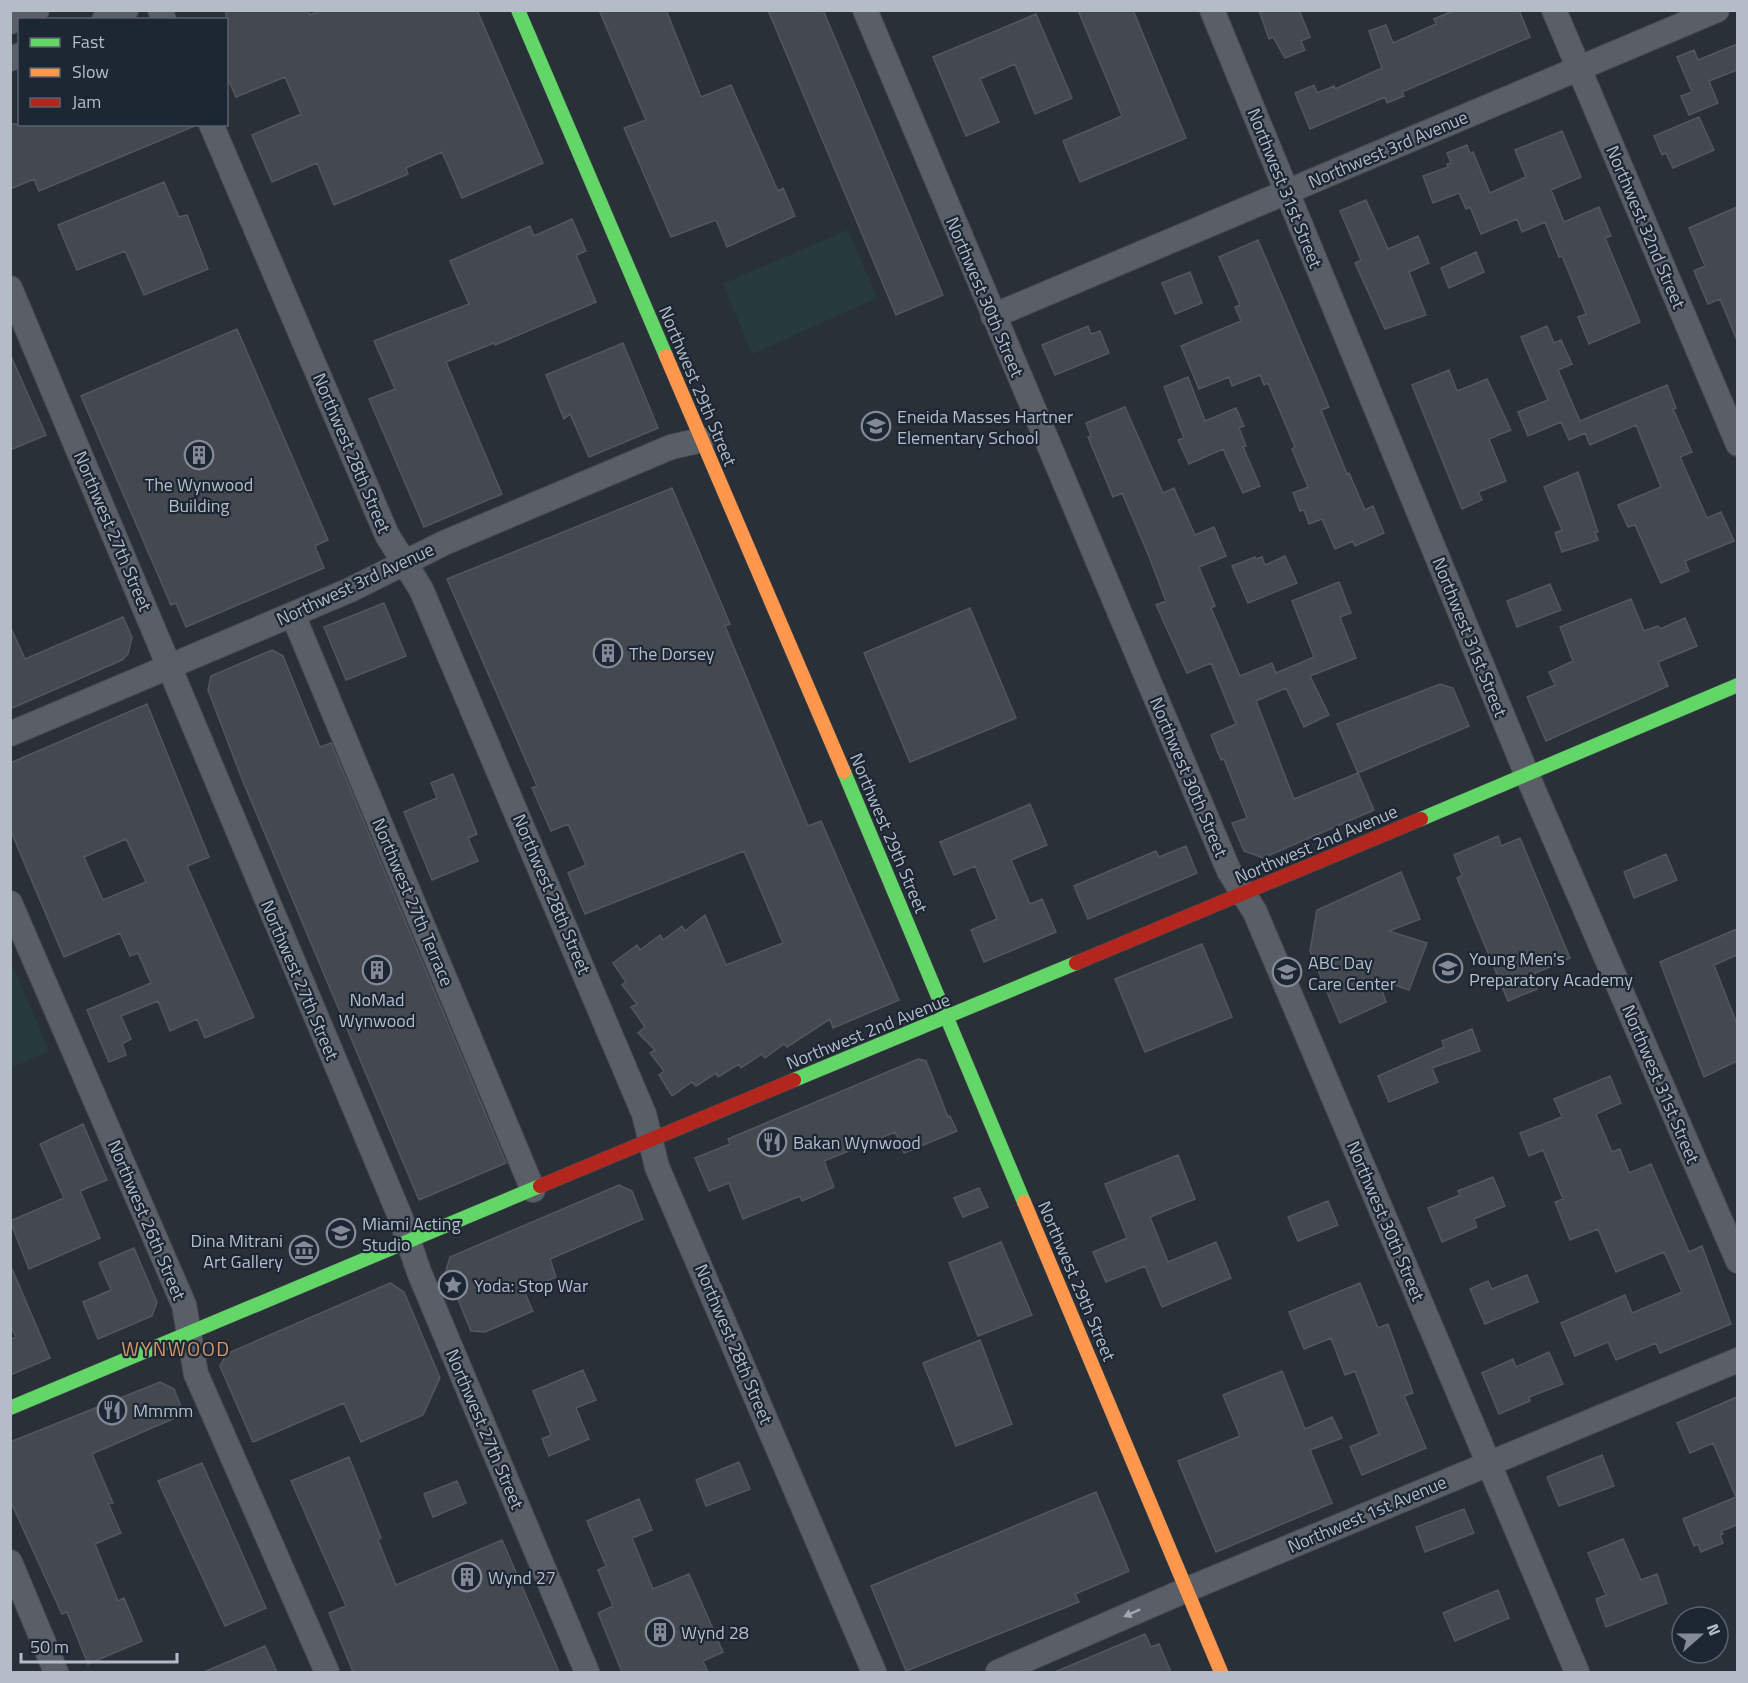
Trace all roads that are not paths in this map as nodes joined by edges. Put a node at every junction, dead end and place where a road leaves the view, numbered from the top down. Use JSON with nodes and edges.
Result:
{"nodes":[{"id":1,"x":37,"y":10,"type":"edge"},
{"id":2,"x":126,"y":10,"type":"edge"},
{"id":3,"x":518,"y":10,"type":"edge"},
{"id":4,"x":865,"y":10,"type":"edge"},
{"id":5,"x":1212,"y":10,"type":"edge"},
{"id":6,"x":1554,"y":10,"type":"edge"},
{"id":7,"x":1717,"y":10,"type":"edge"},
{"id":8,"x":19,"y":18,"type":"edge"},
{"id":9,"x":108,"y":18,"type":"edge"},
{"id":10,"x":1579,"y":69,"type":"junction"},
{"id":11,"x":212,"y":126,"type":"edge"},
{"id":12,"x":1286,"y":191,"type":"junction"},
{"id":13,"x":10,"y":288,"type":"edge"},
{"id":14,"x":993,"y":316,"type":"junction"},
{"id":15,"x":702,"y":440,"type":"junction"},
{"id":16,"x":1737,"y":444,"type":"edge"},
{"id":17,"x":404,"y":563,"type":"junction"},
{"id":18,"x":293,"y":615,"type":"junction"},
{"id":19,"x":170,"y":667,"type":"junction"},
{"id":20,"x":1737,"y":685,"type":"edge"},
{"id":21,"x":10,"y":734,"type":"edge"},
{"id":22,"x":1527,"y":775,"type":"junction"},
{"id":23,"x":1243,"y":894,"type":"junction"},
{"id":24,"x":10,"y":903,"type":"edge"},
{"id":25,"x":948,"y":1018,"type":"junction"},
{"id":26,"x":650,"y":1138,"type":"junction"},
{"id":27,"x":533,"y":1190,"type":"junction"},
{"id":28,"x":408,"y":1241,"type":"junction"},
{"id":29,"x":1737,"y":1261,"type":"edge"},
{"id":30,"x":187,"y":1333,"type":"junction"},
{"id":31,"x":1737,"y":1360,"type":"edge"},
{"id":32,"x":10,"y":1408,"type":"edge"},
{"id":33,"x":1489,"y":1463,"type":"junction"},
{"id":34,"x":10,"y":1562,"type":"edge"},
{"id":35,"x":1186,"y":1590,"type":"junction"},
{"id":36,"x":56,"y":1672,"type":"edge"},
{"id":37,"x":327,"y":1672,"type":"edge"},
{"id":38,"x":587,"y":1672,"type":"edge"},
{"id":39,"x":874,"y":1672,"type":"edge"},
{"id":40,"x":998,"y":1672,"type":"edge"},
{"id":41,"x":1221,"y":1672,"type":"edge"},
{"id":42,"x":1577,"y":1672,"type":"edge"}],
"edges":[{"from":1,"to":8,"type":"street"},
{"from":2,"to":9,"type":"street"},
{"from":3,"to":15,"type":"street","name":"Northwest 29th Street"},
{"from":4,"to":14,"type":"street","name":"Northwest 30th Street"},
{"from":5,"to":12,"type":"street","name":"Northwest 31st Street"},
{"from":6,"to":10,"type":"street","name":"Northwest 32nd Street"},
{"from":7,"to":10,"type":"street","name":"Northwest 3rd Avenue"},
{"from":10,"to":12,"type":"street","name":"Northwest 3rd Avenue"},
{"from":10,"to":16,"type":"street","name":"Northwest 32nd Street"},
{"from":11,"to":17,"type":"street","name":"Northwest 28th Street"},
{"from":12,"to":14,"type":"street","name":"Northwest 3rd Avenue"},
{"from":12,"to":22,"type":"street","name":"Northwest 31st Street"},
{"from":13,"to":19,"type":"street","name":"Northwest 27th Street"},
{"from":14,"to":23,"type":"street","name":"Northwest 30th Street"},
{"from":15,"to":17,"type":"street","name":"Northwest 3rd Avenue"},
{"from":15,"to":25,"type":"street","name":"Northwest 29th Street"},
{"from":17,"to":18,"type":"street","name":"Northwest 3rd Avenue"},
{"from":17,"to":26,"type":"street","name":"Northwest 28th Street"},
{"from":18,"to":19,"type":"street","name":"Northwest 3rd Avenue"},
{"from":18,"to":27,"type":"street","name":"Northwest 27th Terrace"},
{"from":19,"to":21,"type":"street","name":"Northwest 3rd Avenue"},
{"from":19,"to":28,"type":"street","name":"Northwest 27th Street"},
{"from":20,"to":22,"type":"street","name":"Northwest 2nd Avenue"},
{"from":22,"to":23,"type":"street","name":"Northwest 2nd Avenue"},
{"from":22,"to":29,"type":"street","name":"Northwest 31st Street"},
{"from":23,"to":25,"type":"street","name":"Northwest 2nd Avenue"},
{"from":23,"to":33,"type":"street","name":"Northwest 30th Street"},
{"from":24,"to":30,"type":"street","name":"Northwest 26th Street"},
{"from":25,"to":26,"type":"street","name":"Northwest 2nd Avenue"},
{"from":25,"to":35,"type":"street","name":"Northwest 29th Street"},
{"from":26,"to":27,"type":"street","name":"Northwest 2nd Avenue"},
{"from":26,"to":39,"type":"street","name":"Northwest 28th Street"},
{"from":27,"to":28,"type":"street","name":"Northwest 2nd Avenue"},
{"from":28,"to":30,"type":"street","name":"Northwest 2nd Avenue"},
{"from":28,"to":38,"type":"street","name":"Northwest 27th Street"},
{"from":30,"to":32,"type":"street","name":"Northwest 2nd Avenue"},
{"from":30,"to":37,"type":"street","name":"Northwest 26th Street"},
{"from":31,"to":33,"type":"street","name":"Northwest 1st Avenue"},
{"from":33,"to":35,"type":"street","name":"Northwest 1st Avenue"},
{"from":33,"to":42,"type":"street","name":"Northwest 30th Street"},
{"from":34,"to":36,"type":"street"},
{"from":35,"to":40,"type":"street","name":"Northwest 1st Avenue","one_way":true},
{"from":35,"to":41,"type":"street","name":"Northwest 29th Street"}]}
